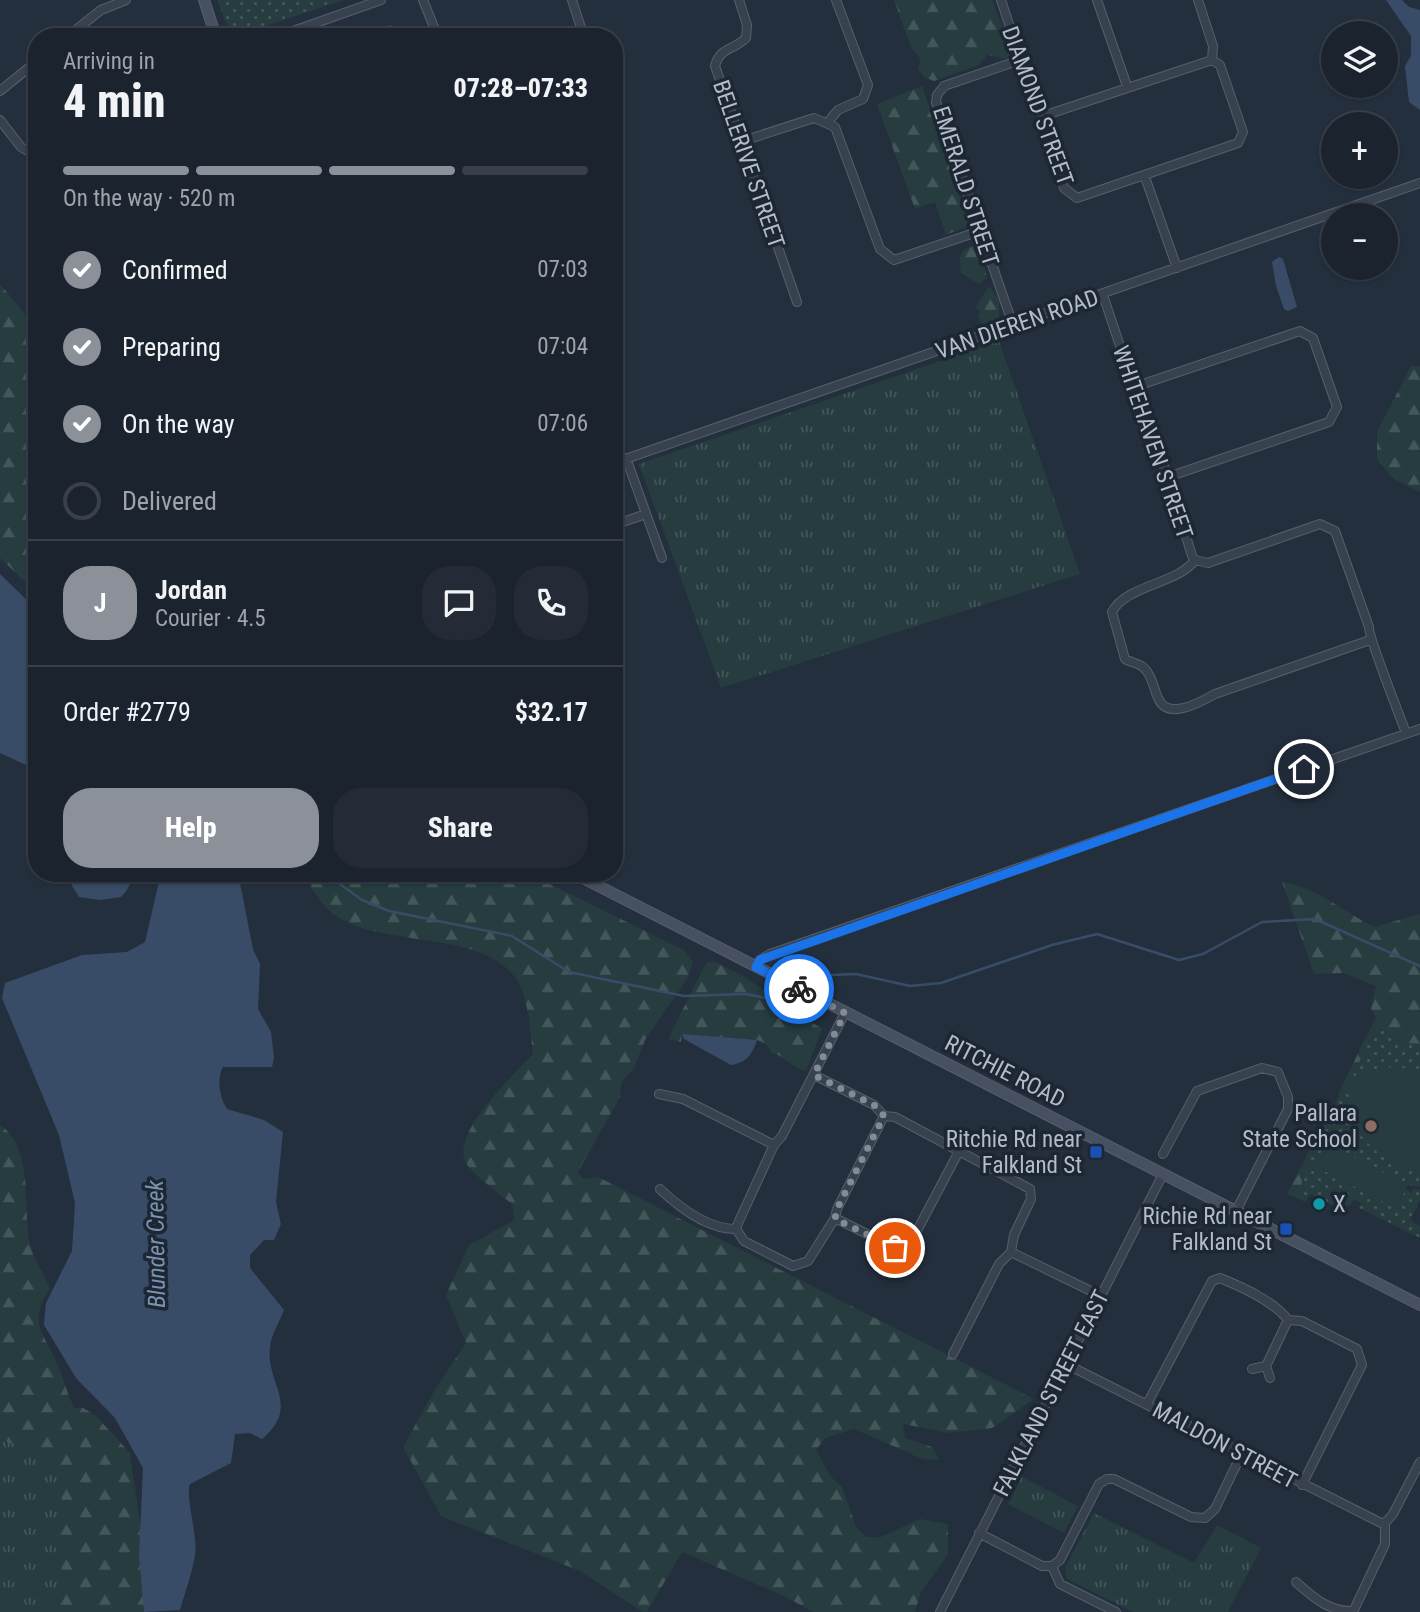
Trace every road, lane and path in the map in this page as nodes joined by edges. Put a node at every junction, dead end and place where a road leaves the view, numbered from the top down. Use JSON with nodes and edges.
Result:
{"nodes":[{"id":1,"x":126,"y":0,"type":"edge"},
{"id":2,"x":204,"y":0,"type":"edge"},
{"id":3,"x":381,"y":0,"type":"edge"},
{"id":4,"x":423,"y":0,"type":"edge"},
{"id":5,"x":572,"y":0,"type":"edge"},
{"id":6,"x":739,"y":0,"type":"edge"},
{"id":7,"x":836,"y":0,"type":"edge"},
{"id":8,"x":1001,"y":0,"type":"edge"},
{"id":9,"x":1097,"y":0,"type":"edge"},
{"id":10,"x":1198,"y":0,"type":"edge"},
{"id":11,"x":78,"y":28,"type":"edge"},
{"id":12,"x":213,"y":28,"type":"edge"},
{"id":13,"x":302,"y":28,"type":"edge"},
{"id":14,"x":434,"y":28,"type":"edge"},
{"id":15,"x":581,"y":28,"type":"edge"},
{"id":16,"x":1020,"y":60,"type":"junction"},
{"id":17,"x":1212,"y":60,"type":"junction"},
{"id":18,"x":28,"y":68,"type":"edge"},
{"id":19,"x":1126,"y":86,"type":"junction"},
{"id":20,"x":0,"y":91,"type":"edge"},
{"id":21,"x":1043,"y":116,"type":"junction"},
{"id":22,"x":0,"y":120,"type":"edge"},
{"id":23,"x":828,"y":122,"type":"junction"},
{"id":24,"x":740,"y":142,"type":"junction"},
{"id":25,"x":28,"y":150,"type":"edge"},
{"id":26,"x":1145,"y":177,"type":"junction"},
{"id":27,"x":1420,"y":183,"type":"edge"},
{"id":28,"x":980,"y":230,"type":"junction"},
{"id":29,"x":1177,"y":268,"type":"junction"},
{"id":30,"x":1102,"y":295,"type":"junction"},
{"id":31,"x":797,"y":302,"type":"dead end"},
{"id":32,"x":1013,"y":325,"type":"junction"},
{"id":33,"x":1137,"y":386,"type":"junction"},
{"id":34,"x":626,"y":458,"type":"junction"},
{"id":35,"x":623,"y":459,"type":"edge"},
{"id":36,"x":1168,"y":477,"type":"junction"},
{"id":37,"x":646,"y":514,"type":"junction"},
{"id":38,"x":623,"y":522,"type":"edge"},
{"id":39,"x":662,"y":558,"type":"dead end"},
{"id":40,"x":1195,"y":560,"type":"junction"},
{"id":41,"x":1370,"y":640,"type":"junction"},
{"id":42,"x":1420,"y":729,"type":"edge"},
{"id":43,"x":1406,"y":733,"type":"junction"},
{"id":44,"x":591,"y":882,"type":"edge"},
{"id":45,"x":756,"y":967,"type":"junction"},
{"id":46,"x":845,"y":1013,"type":"junction"},
{"id":47,"x":814,"y":1075,"type":"junction"},
{"id":48,"x":659,"y":1094,"type":"dead end"},
{"id":49,"x":884,"y":1116,"type":"junction"},
{"id":50,"x":774,"y":1145,"type":"junction"},
{"id":51,"x":958,"y":1153,"type":"junction"},
{"id":52,"x":1163,"y":1154,"type":"dead end"},
{"id":53,"x":1163,"y":1174,"type":"junction"},
{"id":54,"x":660,"y":1189,"type":"dead end"},
{"id":55,"x":1237,"y":1209,"type":"junction"},
{"id":56,"x":835,"y":1219,"type":"junction"},
{"id":57,"x":736,"y":1229,"type":"junction"},
{"id":58,"x":1012,"y":1252,"type":"junction"},
{"id":59,"x":1101,"y":1296,"type":"junction"},
{"id":60,"x":1420,"y":1305,"type":"edge"},
{"id":61,"x":1289,"y":1320,"type":"junction"},
{"id":62,"x":953,"y":1354,"type":"dead end"},
{"id":63,"x":1066,"y":1364,"type":"junction"},
{"id":64,"x":1266,"y":1366,"type":"junction"},
{"id":65,"x":1252,"y":1369,"type":"dead end"},
{"id":66,"x":1270,"y":1378,"type":"dead end"},
{"id":67,"x":1147,"y":1404,"type":"junction"},
{"id":68,"x":1241,"y":1455,"type":"junction"},
{"id":69,"x":1420,"y":1462,"type":"edge"},
{"id":70,"x":1302,"y":1486,"type":"junction"},
{"id":71,"x":1385,"y":1525,"type":"junction"},
{"id":72,"x":979,"y":1533,"type":"junction"},
{"id":73,"x":1052,"y":1566,"type":"junction"},
{"id":74,"x":1296,"y":1582,"type":"dead end"},
{"id":75,"x":1353,"y":1611,"type":"edge"},
{"id":76,"x":940,"y":1612,"type":"edge"},
{"id":77,"x":1116,"y":1612,"type":"edge"}],
"edges":[{"from":1,"to":11,"type":"street"},
{"from":2,"to":12,"type":"street"},
{"from":3,"to":13,"type":"street"},
{"from":4,"to":14,"type":"street"},
{"from":5,"to":15,"type":"street"},
{"from":6,"to":24,"type":"street","name":"BELLERIVE STREET"},
{"from":7,"to":23,"type":"street"},
{"from":8,"to":16,"type":"street","name":"DIAMOND STREET"},
{"from":9,"to":19,"type":"street"},
{"from":10,"to":17,"type":"street"},
{"from":16,"to":21,"type":"street","name":"DIAMOND STREET"},
{"from":16,"to":28,"type":"street","name":"EMERALD STREET"},
{"from":17,"to":19,"type":"street"},
{"from":17,"to":26,"type":"street","name":"DIAMOND STREET"},
{"from":18,"to":20,"type":"street"},
{"from":19,"to":21,"type":"street"},
{"from":21,"to":26,"type":"street","name":"DIAMOND STREET"},
{"from":22,"to":25,"type":"street"},
{"from":23,"to":24,"type":"street"},
{"from":23,"to":28,"type":"street"},
{"from":24,"to":31,"type":"street","name":"BELLERIVE STREET"},
{"from":26,"to":29,"type":"street"},
{"from":27,"to":29,"type":"street","name":"VAN DIEREN ROAD"},
{"from":28,"to":32,"type":"street","name":"EMERALD STREET"},
{"from":29,"to":30,"type":"street","name":"VAN DIEREN ROAD"},
{"from":30,"to":32,"type":"street","name":"VAN DIEREN ROAD"},
{"from":30,"to":33,"type":"street","name":"WHITEHAVEN STREET"},
{"from":32,"to":34,"type":"street","name":"VAN DIEREN ROAD"},
{"from":33,"to":36,"type":"street","name":"WHITEHAVEN STREET"},
{"from":33,"to":36,"type":"street"},
{"from":34,"to":35,"type":"street","name":"VAN DIEREN ROAD"},
{"from":34,"to":37,"type":"street"},
{"from":36,"to":40,"type":"street","name":"WHITEHAVEN STREET"},
{"from":37,"to":38,"type":"street"},
{"from":37,"to":39,"type":"street"},
{"from":40,"to":41,"type":"street","name":"WHITEHAVEN STREET"},
{"from":40,"to":41,"type":"street"},
{"from":41,"to":43,"type":"street","name":"WHITEHAVEN STREET"},
{"from":42,"to":43,"type":"street"},
{"from":43,"to":45,"type":"street"},
{"from":44,"to":45,"type":"street","name":"RITCHIE ROAD"},
{"from":45,"to":46,"type":"street","name":"RITCHIE ROAD"},
{"from":46,"to":47,"type":"street"},
{"from":46,"to":53,"type":"street","name":"RITCHIE ROAD"},
{"from":47,"to":49,"type":"street"},
{"from":47,"to":50,"type":"street"},
{"from":48,"to":50,"type":"street"},
{"from":49,"to":51,"type":"street"},
{"from":49,"to":56,"type":"street"},
{"from":50,"to":57,"type":"street"},
{"from":51,"to":56,"type":"street"},
{"from":51,"to":58,"type":"street"},
{"from":52,"to":55,"type":"street"},
{"from":53,"to":55,"type":"street","name":"RITCHIE ROAD"},
{"from":53,"to":59,"type":"street","name":"FALKLAND STREET EAST"},
{"from":54,"to":57,"type":"street"},
{"from":55,"to":60,"type":"street","name":"RITCHIE ROAD"},
{"from":56,"to":57,"type":"street"},
{"from":58,"to":59,"type":"street"},
{"from":58,"to":62,"type":"street"},
{"from":59,"to":63,"type":"street","name":"FALKLAND STREET EAST"},
{"from":61,"to":64,"type":"street"},
{"from":61,"to":67,"type":"street"},
{"from":61,"to":70,"type":"street"},
{"from":63,"to":67,"type":"street","name":"MALDON STREET"},
{"from":63,"to":72,"type":"street","name":"FALKLAND STREET EAST"},
{"from":64,"to":65,"type":"street"},
{"from":64,"to":66,"type":"street"},
{"from":67,"to":68,"type":"street","name":"MALDON STREET"},
{"from":68,"to":70,"type":"street","name":"MALDON STREET"},
{"from":68,"to":73,"type":"street"},
{"from":69,"to":71,"type":"street"},
{"from":70,"to":71,"type":"street","name":"MALDON STREET"},
{"from":71,"to":75,"type":"street"},
{"from":72,"to":73,"type":"street"},
{"from":72,"to":76,"type":"street","name":"FALKLAND STREET EAST"},
{"from":73,"to":77,"type":"street"},
{"from":74,"to":75,"type":"street"}]}
